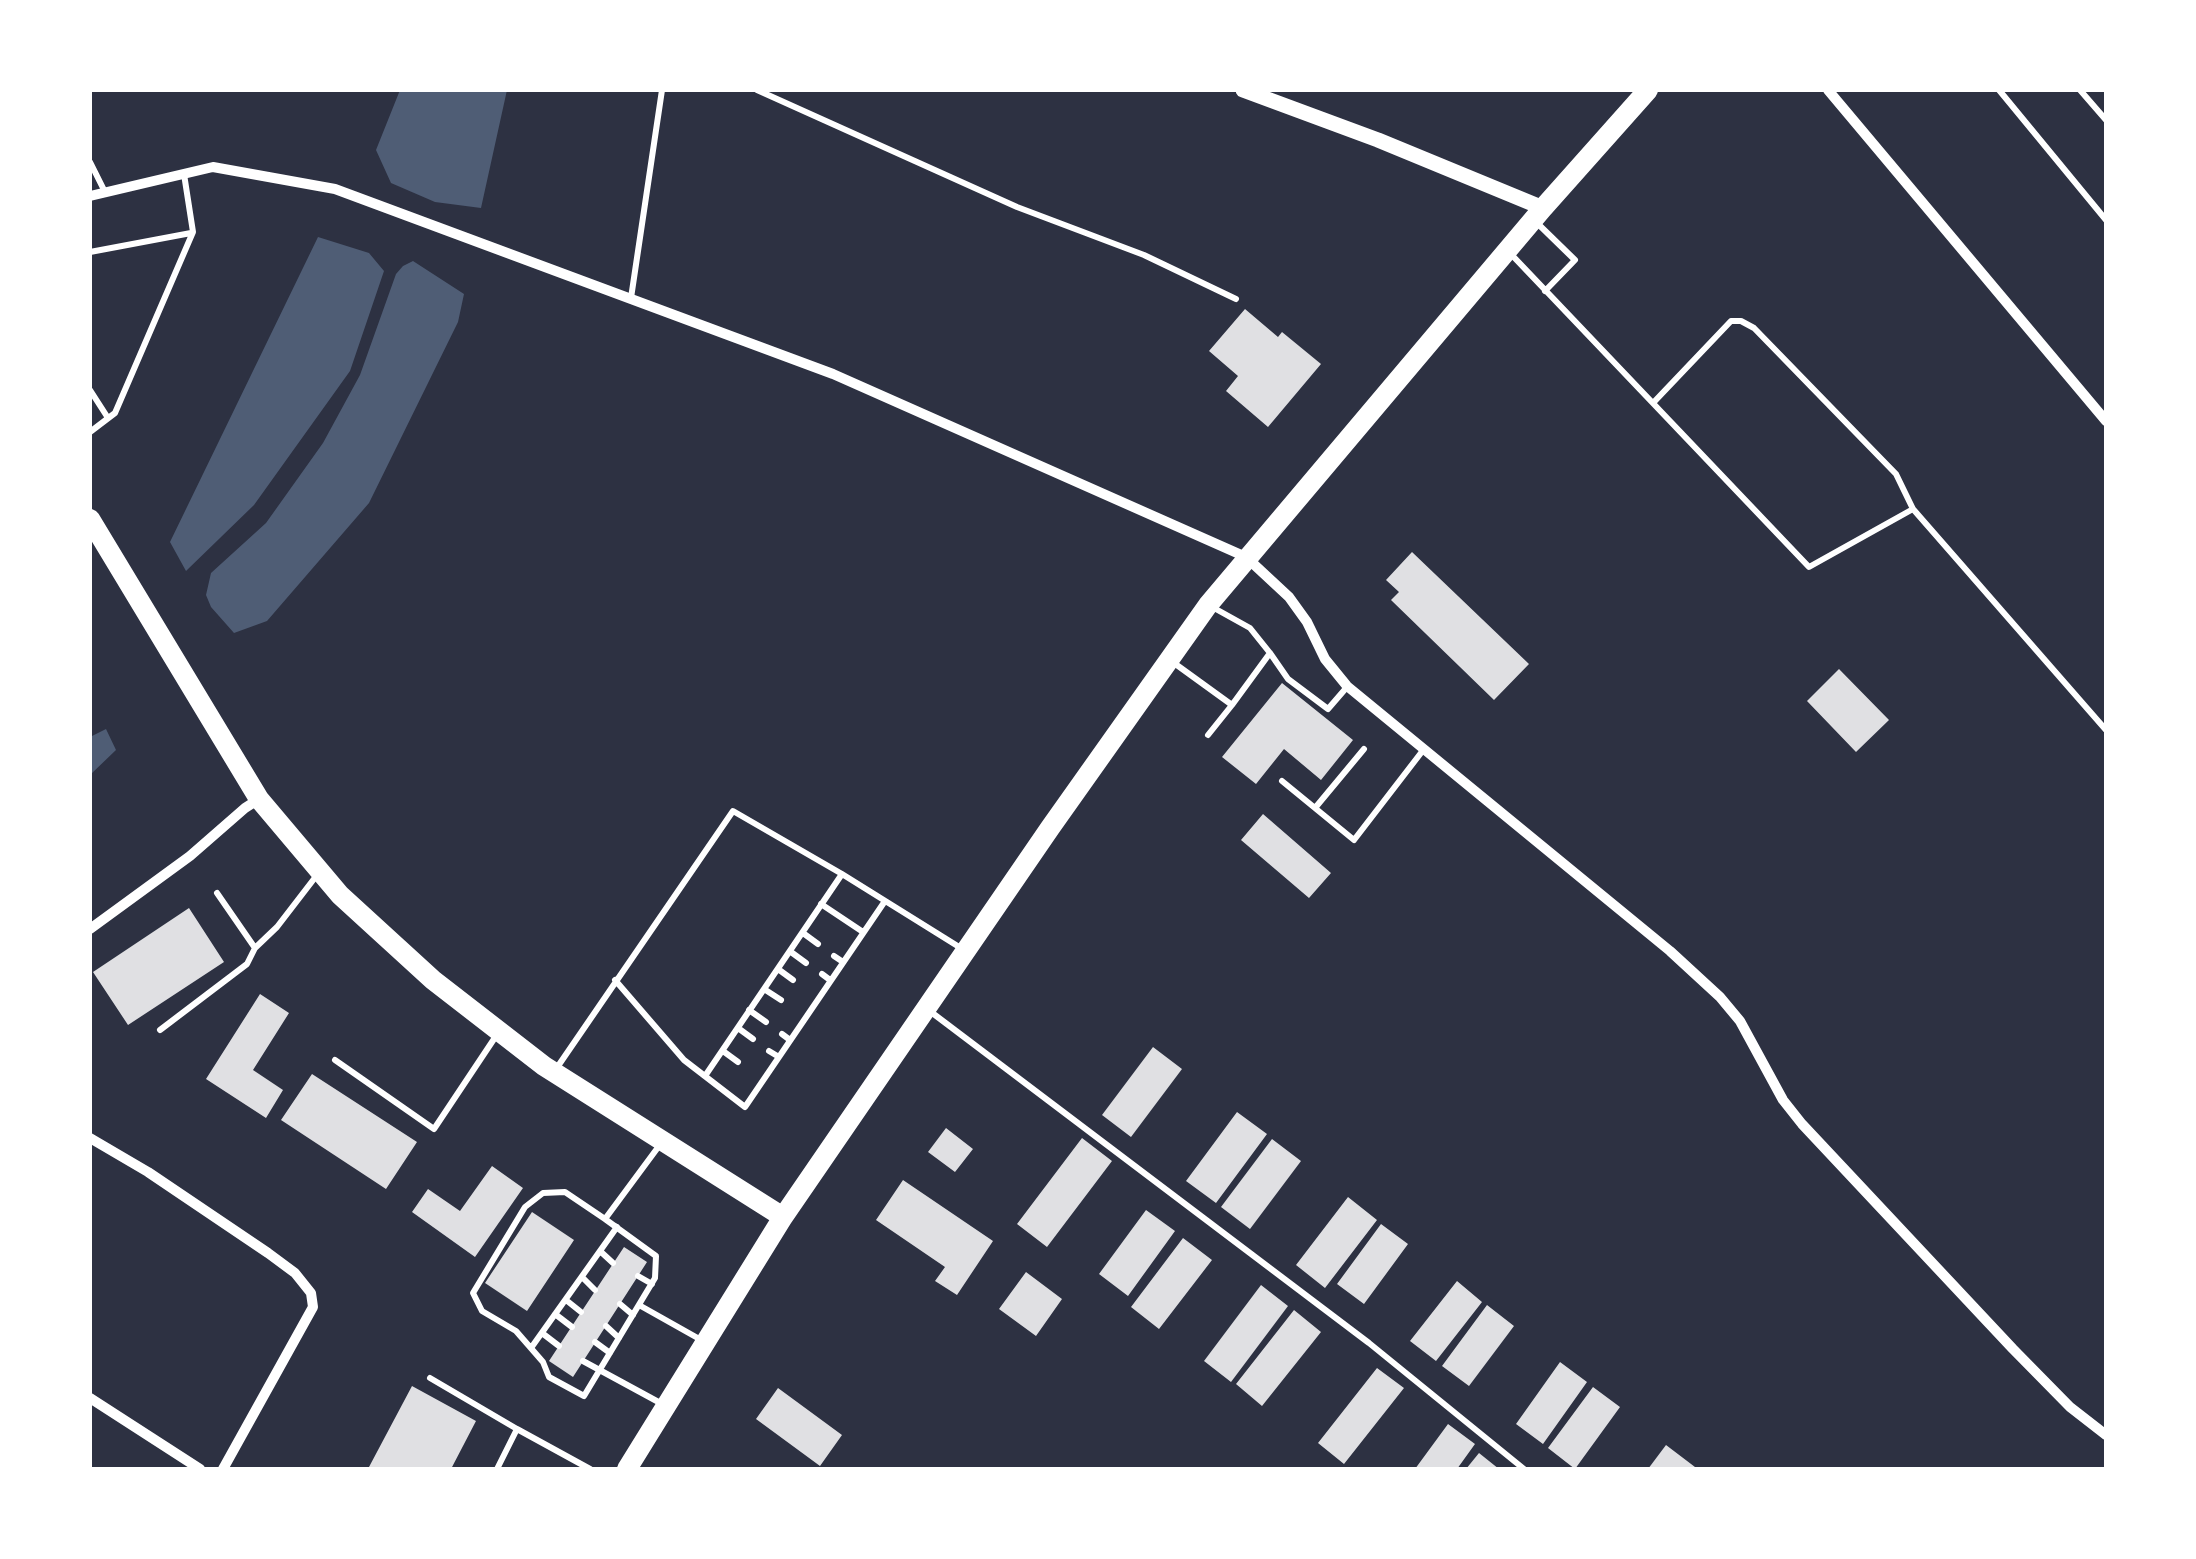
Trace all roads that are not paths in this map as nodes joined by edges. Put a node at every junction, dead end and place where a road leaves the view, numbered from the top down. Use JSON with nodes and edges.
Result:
{"nodes":[{"id":1,"x":662,"y":90,"type":"edge"},
{"id":2,"x":757,"y":90,"type":"edge"},
{"id":3,"x":1243,"y":90,"type":"edge"},
{"id":4,"x":1648,"y":90,"type":"edge"},
{"id":5,"x":1828,"y":90,"type":"edge"},
{"id":6,"x":1999,"y":90,"type":"edge"},
{"id":7,"x":2080,"y":90,"type":"edge"},
{"id":8,"x":2106,"y":120,"type":"edge"},
{"id":9,"x":90,"y":162,"type":"edge"},
{"id":10,"x":184,"y":174,"type":"junction"},
{"id":11,"x":105,"y":192,"type":"junction"},
{"id":12,"x":90,"y":196,"type":"edge"},
{"id":13,"x":1539,"y":214,"type":"junction"},
{"id":14,"x":2106,"y":220,"type":"edge"},
{"id":15,"x":193,"y":232,"type":"junction"},
{"id":16,"x":1507,"y":250,"type":"junction"},
{"id":17,"x":90,"y":252,"type":"edge"},
{"id":18,"x":1546,"y":291,"type":"junction"},
{"id":19,"x":1236,"y":298,"type":"dead end"},
{"id":20,"x":631,"y":299,"type":"junction"},
{"id":21,"x":90,"y":390,"type":"edge"},
{"id":22,"x":1653,"y":404,"type":"junction"},
{"id":23,"x":108,"y":418,"type":"junction"},
{"id":24,"x":2106,"y":421,"type":"edge"},
{"id":25,"x":90,"y":432,"type":"edge"},
{"id":26,"x":1912,"y":509,"type":"junction"},
{"id":27,"x":90,"y":519,"type":"edge"},
{"id":28,"x":1246,"y":557,"type":"junction"},
{"id":29,"x":1208,"y":605,"type":"junction"},
{"id":30,"x":1270,"y":652,"type":"junction"},
{"id":31,"x":1168,"y":659,"type":"junction"},
{"id":32,"x":1347,"y":686,"type":"junction"},
{"id":33,"x":1232,"y":705,"type":"junction"},
{"id":34,"x":2106,"y":730,"type":"edge"},
{"id":35,"x":1208,"y":735,"type":"dead end"},
{"id":36,"x":1364,"y":749,"type":"dead end"},
{"id":37,"x":1424,"y":749,"type":"junction"},
{"id":38,"x":1282,"y":781,"type":"dead end"},
{"id":39,"x":260,"y":799,"type":"junction"},
{"id":40,"x":1315,"y":808,"type":"junction"},
{"id":41,"x":320,"y":872,"type":"junction"},
{"id":42,"x":842,"y":874,"type":"junction"},
{"id":43,"x":218,"y":894,"type":"dead end"},
{"id":44,"x":885,"y":901,"type":"junction"},
{"id":45,"x":821,"y":904,"type":"junction"},
{"id":46,"x":90,"y":929,"type":"edge"},
{"id":47,"x":863,"y":932,"type":"junction"},
{"id":48,"x":802,"y":933,"type":"junction"},
{"id":49,"x":818,"y":944,"type":"dead end"},
{"id":50,"x":255,"y":948,"type":"junction"},
{"id":51,"x":965,"y":951,"type":"junction"},
{"id":52,"x":790,"y":952,"type":"junction"},
{"id":53,"x":834,"y":956,"type":"dead end"},
{"id":54,"x":843,"y":962,"type":"junction"},
{"id":55,"x":806,"y":963,"type":"dead end"},
{"id":56,"x":778,"y":969,"type":"junction"},
{"id":57,"x":822,"y":974,"type":"dead end"},
{"id":58,"x":616,"y":980,"type":"junction"},
{"id":59,"x":793,"y":980,"type":"dead end"},
{"id":60,"x":830,"y":980,"type":"junction"},
{"id":61,"x":764,"y":989,"type":"junction"},
{"id":62,"x":781,"y":1000,"type":"dead end"},
{"id":63,"x":926,"y":1008,"type":"junction"},
{"id":64,"x":750,"y":1010,"type":"junction"},
{"id":65,"x":766,"y":1022,"type":"dead end"},
{"id":66,"x":738,"y":1028,"type":"junction"},
{"id":67,"x":160,"y":1030,"type":"dead end"},
{"id":68,"x":499,"y":1031,"type":"junction"},
{"id":69,"x":782,"y":1034,"type":"dead end"},
{"id":70,"x":754,"y":1039,"type":"dead end"},
{"id":71,"x":790,"y":1040,"type":"junction"},
{"id":72,"x":722,"y":1050,"type":"junction"},
{"id":73,"x":769,"y":1050,"type":"dead end"},
{"id":74,"x":778,"y":1057,"type":"junction"},
{"id":75,"x":335,"y":1060,"type":"dead end"},
{"id":76,"x":738,"y":1062,"type":"dead end"},
{"id":77,"x":554,"y":1072,"type":"junction"},
{"id":78,"x":756,"y":1073,"type":"dead end"},
{"id":79,"x":705,"y":1076,"type":"junction"},
{"id":80,"x":764,"y":1079,"type":"junction"},
{"id":81,"x":90,"y":1138,"type":"edge"},
{"id":82,"x":663,"y":1141,"type":"junction"},
{"id":83,"x":783,"y":1217,"type":"junction"},
{"id":84,"x":606,"y":1219,"type":"junction"},
{"id":85,"x":617,"y":1228,"type":"junction"},
{"id":86,"x":600,"y":1251,"type":"junction"},
{"id":87,"x":613,"y":1262,"type":"dead end"},
{"id":88,"x":582,"y":1276,"type":"junction"},
{"id":89,"x":638,"y":1276,"type":"dead end"},
{"id":90,"x":652,"y":1284,"type":"junction"},
{"id":91,"x":595,"y":1290,"type":"dead end"},
{"id":92,"x":566,"y":1300,"type":"junction"},
{"id":93,"x":620,"y":1304,"type":"dead end"},
{"id":94,"x":639,"y":1305,"type":"junction"},
{"id":95,"x":581,"y":1312,"type":"dead end"},
{"id":96,"x":556,"y":1314,"type":"junction"},
{"id":97,"x":633,"y":1315,"type":"junction"},
{"id":98,"x":572,"y":1326,"type":"dead end"},
{"id":99,"x":606,"y":1326,"type":"dead end"},
{"id":100,"x":542,"y":1333,"type":"junction"},
{"id":101,"x":619,"y":1338,"type":"junction"},
{"id":102,"x":596,"y":1342,"type":"dead end"},
{"id":103,"x":704,"y":1342,"type":"junction"},
{"id":104,"x":560,"y":1346,"type":"dead end"},
{"id":105,"x":531,"y":1348,"type":"junction"},
{"id":106,"x":610,"y":1353,"type":"junction"},
{"id":107,"x":583,"y":1361,"type":"dead end"},
{"id":108,"x":600,"y":1371,"type":"junction"},
{"id":109,"x":430,"y":1378,"type":"dead end"},
{"id":110,"x":90,"y":1398,"type":"edge"},
{"id":111,"x":666,"y":1406,"type":"junction"},
{"id":112,"x":518,"y":1428,"type":"junction"},
{"id":113,"x":2106,"y":1435,"type":"edge"},
{"id":114,"x":200,"y":1469,"type":"edge"},
{"id":115,"x":224,"y":1469,"type":"edge"},
{"id":116,"x":497,"y":1469,"type":"edge"},
{"id":117,"x":590,"y":1469,"type":"edge"},
{"id":118,"x":627,"y":1469,"type":"edge"},
{"id":119,"x":1524,"y":1469,"type":"edge"}],
"edges":[{"from":1,"to":20,"type":"lane"},
{"from":2,"to":19,"type":"lane"},
{"from":3,"to":13,"type":"street"},
{"from":4,"to":13,"type":"main road"},
{"from":5,"to":24,"type":"street"},
{"from":6,"to":14,"type":"lane"},
{"from":7,"to":8,"type":"lane"},
{"from":9,"to":11,"type":"lane"},
{"from":10,"to":11,"type":"street"},
{"from":10,"to":15,"type":"lane"},
{"from":10,"to":20,"type":"street"},
{"from":11,"to":12,"type":"street"},
{"from":13,"to":16,"type":"main road"},
{"from":13,"to":18,"type":"lane"},
{"from":15,"to":17,"type":"lane"},
{"from":15,"to":23,"type":"lane"},
{"from":16,"to":18,"type":"lane"},
{"from":16,"to":28,"type":"main road"},
{"from":18,"to":22,"type":"lane"},
{"from":20,"to":28,"type":"street"},
{"from":21,"to":23,"type":"lane"},
{"from":22,"to":26,"type":"lane"},
{"from":22,"to":26,"type":"lane"},
{"from":23,"to":25,"type":"lane"},
{"from":26,"to":34,"type":"lane"},
{"from":27,"to":39,"type":"main road"},
{"from":28,"to":29,"type":"main road"},
{"from":28,"to":32,"type":"street"},
{"from":29,"to":30,"type":"lane"},
{"from":29,"to":31,"type":"main road"},
{"from":30,"to":32,"type":"lane"},
{"from":30,"to":33,"type":"lane"},
{"from":31,"to":33,"type":"lane"},
{"from":31,"to":51,"type":"main road"},
{"from":32,"to":37,"type":"street"},
{"from":33,"to":35,"type":"lane"},
{"from":36,"to":40,"type":"lane"},
{"from":37,"to":40,"type":"lane"},
{"from":37,"to":113,"type":"street"},
{"from":38,"to":40,"type":"lane"},
{"from":39,"to":41,"type":"main road"},
{"from":39,"to":46,"type":"street"},
{"from":41,"to":50,"type":"lane"},
{"from":41,"to":68,"type":"main road"},
{"from":42,"to":44,"type":"lane"},
{"from":42,"to":45,"type":"lane"},
{"from":42,"to":58,"type":"lane"},
{"from":43,"to":50,"type":"lane"},
{"from":44,"to":47,"type":"lane"},
{"from":44,"to":51,"type":"lane"},
{"from":45,"to":47,"type":"lane"},
{"from":45,"to":48,"type":"lane"},
{"from":47,"to":54,"type":"lane"},
{"from":48,"to":49,"type":"lane"},
{"from":48,"to":52,"type":"lane"},
{"from":50,"to":67,"type":"lane"},
{"from":51,"to":63,"type":"main road"},
{"from":52,"to":55,"type":"lane"},
{"from":52,"to":56,"type":"lane"},
{"from":53,"to":54,"type":"lane"},
{"from":54,"to":60,"type":"lane"},
{"from":56,"to":59,"type":"lane"},
{"from":56,"to":61,"type":"lane"},
{"from":57,"to":60,"type":"lane"},
{"from":58,"to":77,"type":"lane"},
{"from":58,"to":79,"type":"lane"},
{"from":60,"to":71,"type":"lane"},
{"from":61,"to":62,"type":"lane"},
{"from":61,"to":64,"type":"lane"},
{"from":63,"to":83,"type":"main road"},
{"from":63,"to":119,"type":"lane"},
{"from":64,"to":65,"type":"lane"},
{"from":64,"to":66,"type":"lane"},
{"from":66,"to":70,"type":"lane"},
{"from":66,"to":72,"type":"lane"},
{"from":68,"to":75,"type":"lane"},
{"from":68,"to":77,"type":"main road"},
{"from":69,"to":71,"type":"lane"},
{"from":71,"to":74,"type":"lane"},
{"from":72,"to":76,"type":"lane"},
{"from":72,"to":79,"type":"lane"},
{"from":73,"to":74,"type":"lane"},
{"from":74,"to":80,"type":"lane"},
{"from":77,"to":82,"type":"main road"},
{"from":78,"to":80,"type":"lane"},
{"from":79,"to":80,"type":"lane"},
{"from":81,"to":115,"type":"street"},
{"from":82,"to":83,"type":"main road"},
{"from":82,"to":84,"type":"lane"},
{"from":83,"to":103,"type":"main road"},
{"from":84,"to":85,"type":"lane"},
{"from":84,"to":105,"type":"lane"},
{"from":85,"to":86,"type":"lane"},
{"from":85,"to":90,"type":"lane"},
{"from":86,"to":87,"type":"lane"},
{"from":86,"to":88,"type":"lane"},
{"from":88,"to":91,"type":"lane"},
{"from":88,"to":92,"type":"lane"},
{"from":89,"to":90,"type":"lane"},
{"from":90,"to":94,"type":"lane"},
{"from":92,"to":95,"type":"lane"},
{"from":92,"to":96,"type":"lane"},
{"from":93,"to":97,"type":"lane"},
{"from":94,"to":97,"type":"lane"},
{"from":94,"to":103,"type":"lane"},
{"from":96,"to":98,"type":"lane"},
{"from":96,"to":100,"type":"lane"},
{"from":97,"to":101,"type":"lane"},
{"from":99,"to":101,"type":"lane"},
{"from":100,"to":104,"type":"lane"},
{"from":100,"to":105,"type":"lane"},
{"from":101,"to":106,"type":"lane"},
{"from":102,"to":106,"type":"lane"},
{"from":103,"to":111,"type":"main road"},
{"from":105,"to":108,"type":"lane"},
{"from":106,"to":108,"type":"lane"},
{"from":107,"to":108,"type":"lane"},
{"from":108,"to":111,"type":"lane"},
{"from":109,"to":112,"type":"lane"},
{"from":110,"to":114,"type":"street"},
{"from":111,"to":118,"type":"main road"},
{"from":112,"to":116,"type":"lane"},
{"from":112,"to":117,"type":"lane"}]}
